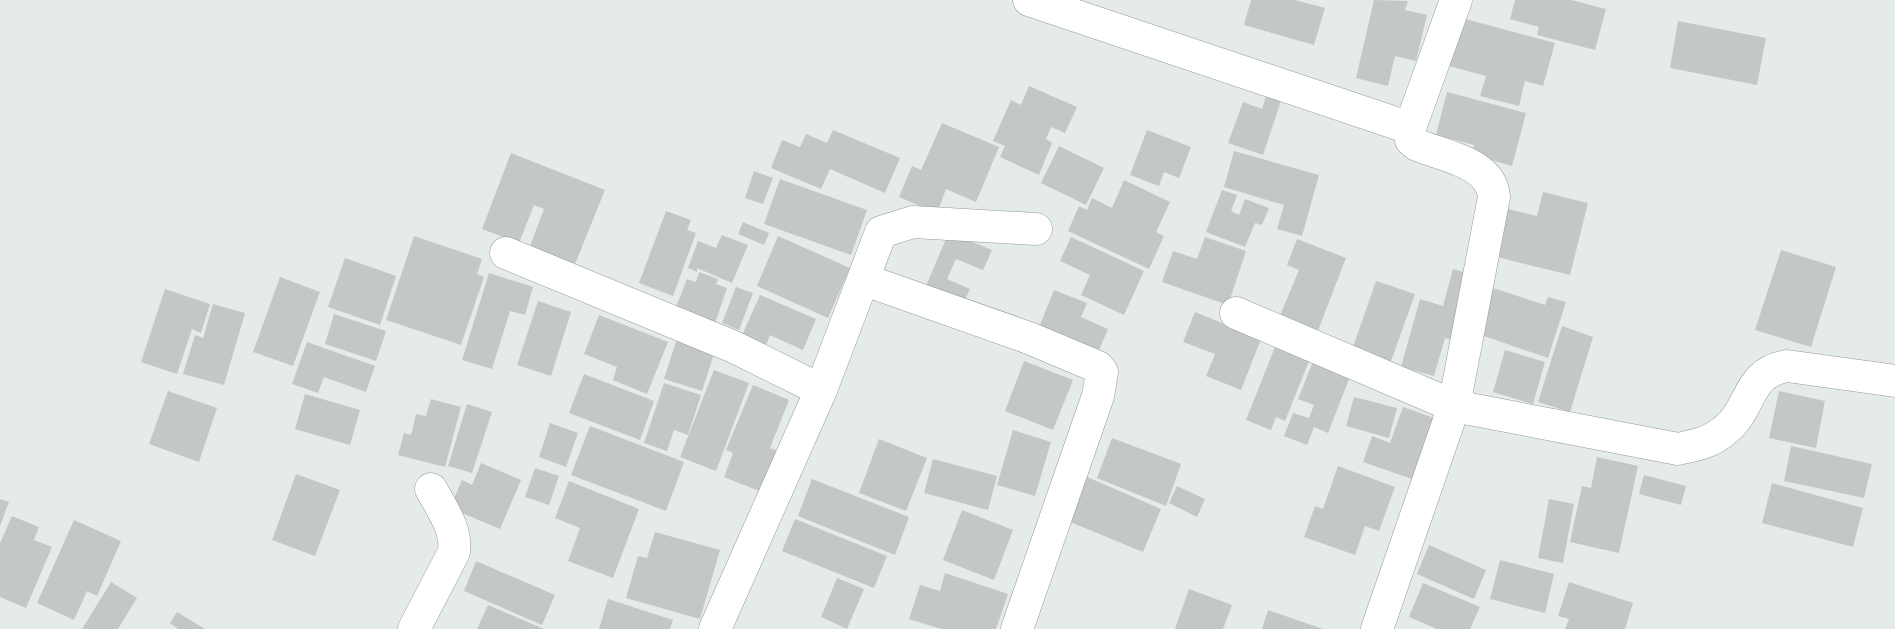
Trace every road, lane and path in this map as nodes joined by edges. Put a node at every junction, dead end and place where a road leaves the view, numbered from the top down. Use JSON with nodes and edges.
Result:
{"nodes":[{"id":1,"x":1029,"y":0,"type":"edge"},
{"id":2,"x":1456,"y":0,"type":"edge"},
{"id":3,"x":1410,"y":128,"type":"junction"},
{"id":4,"x":1036,"y":229,"type":"dead end"},
{"id":5,"x":506,"y":253,"type":"dead end"},
{"id":6,"x":865,"y":280,"type":"junction"},
{"id":7,"x":1236,"y":313,"type":"dead end"},
{"id":8,"x":1895,"y":381,"type":"edge"},
{"id":9,"x":821,"y":390,"type":"junction"},
{"id":10,"x":1454,"y":407,"type":"junction"},
{"id":11,"x":431,"y":489,"type":"dead end"},
{"id":12,"x":1022,"y":628,"type":"edge"},
{"id":13,"x":414,"y":629,"type":"edge"},
{"id":14,"x":715,"y":629,"type":"edge"},
{"id":15,"x":1377,"y":629,"type":"edge"}],
"edges":[{"from":1,"to":3,"type":"street"},
{"from":2,"to":3,"type":"street"},
{"from":3,"to":10,"type":"street"},
{"from":4,"to":6,"type":"street"},
{"from":5,"to":9,"type":"street"},
{"from":6,"to":9,"type":"street"},
{"from":6,"to":12,"type":"street"},
{"from":7,"to":10,"type":"street"},
{"from":8,"to":10,"type":"street"},
{"from":9,"to":14,"type":"street"},
{"from":10,"to":15,"type":"street"},
{"from":11,"to":13,"type":"street"}]}
